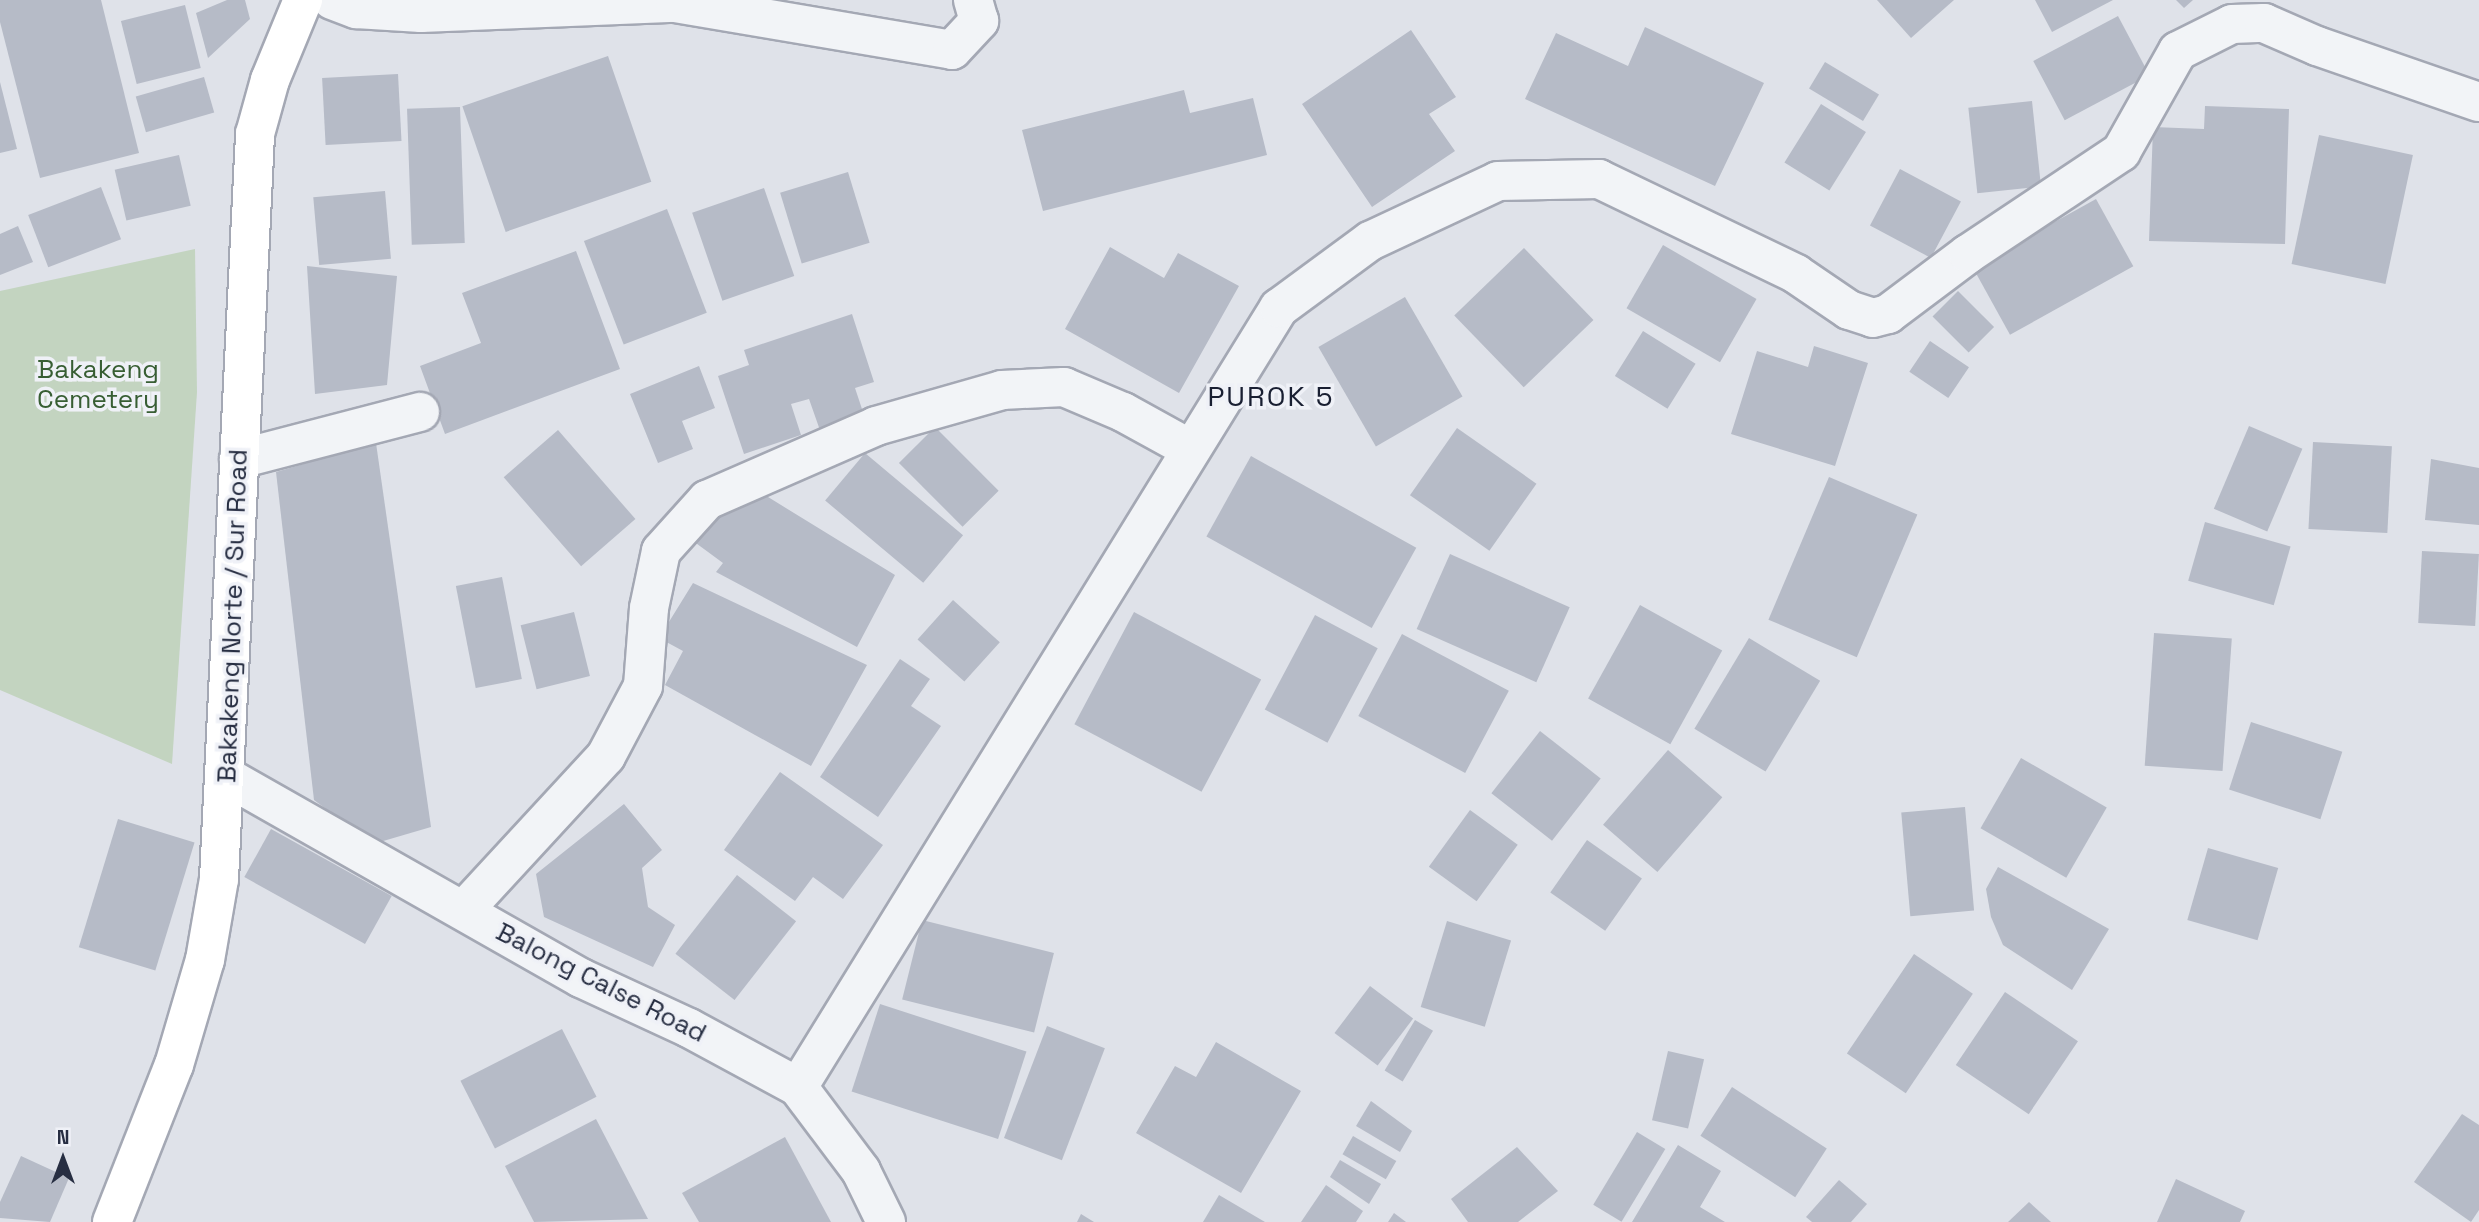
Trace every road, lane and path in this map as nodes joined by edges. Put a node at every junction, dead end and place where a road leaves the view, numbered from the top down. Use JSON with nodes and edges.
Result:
{"nodes":[{"id":1,"x":303,"y":0,"type":"edge"},
{"id":2,"x":332,"y":0,"type":"edge"},
{"id":3,"x":974,"y":0,"type":"edge"},
{"id":4,"x":2479,"y":102,"type":"edge"},
{"id":5,"x":419,"y":412,"type":"dead end"},
{"id":6,"x":1190,"y":449,"type":"junction"},
{"id":7,"x":239,"y":459,"type":"junction"},
{"id":8,"x":228,"y":776,"type":"junction"},
{"id":9,"x":464,"y":910,"type":"junction"},
{"id":10,"x":798,"y":1087,"type":"junction"},
{"id":11,"x":112,"y":1222,"type":"edge"},
{"id":12,"x":886,"y":1222,"type":"edge"}],
"edges":[{"from":1,"to":7,"type":"main road","name":"Bakakeng Norte / Sur Road"},
{"from":2,"to":3,"type":"street"},
{"from":4,"to":6,"type":"street"},
{"from":5,"to":7,"type":"street"},
{"from":6,"to":9,"type":"street"},
{"from":6,"to":10,"type":"street"},
{"from":7,"to":8,"type":"main road","name":"Bakakeng Norte / Sur Road"},
{"from":8,"to":9,"type":"street","name":"Balong Calse Road"},
{"from":8,"to":11,"type":"main road","name":"Bakakeng Norte / Sur Road"},
{"from":9,"to":10,"type":"street","name":"Balong Calse Road"},
{"from":10,"to":12,"type":"street","name":"Balong Calse Road"}]}
